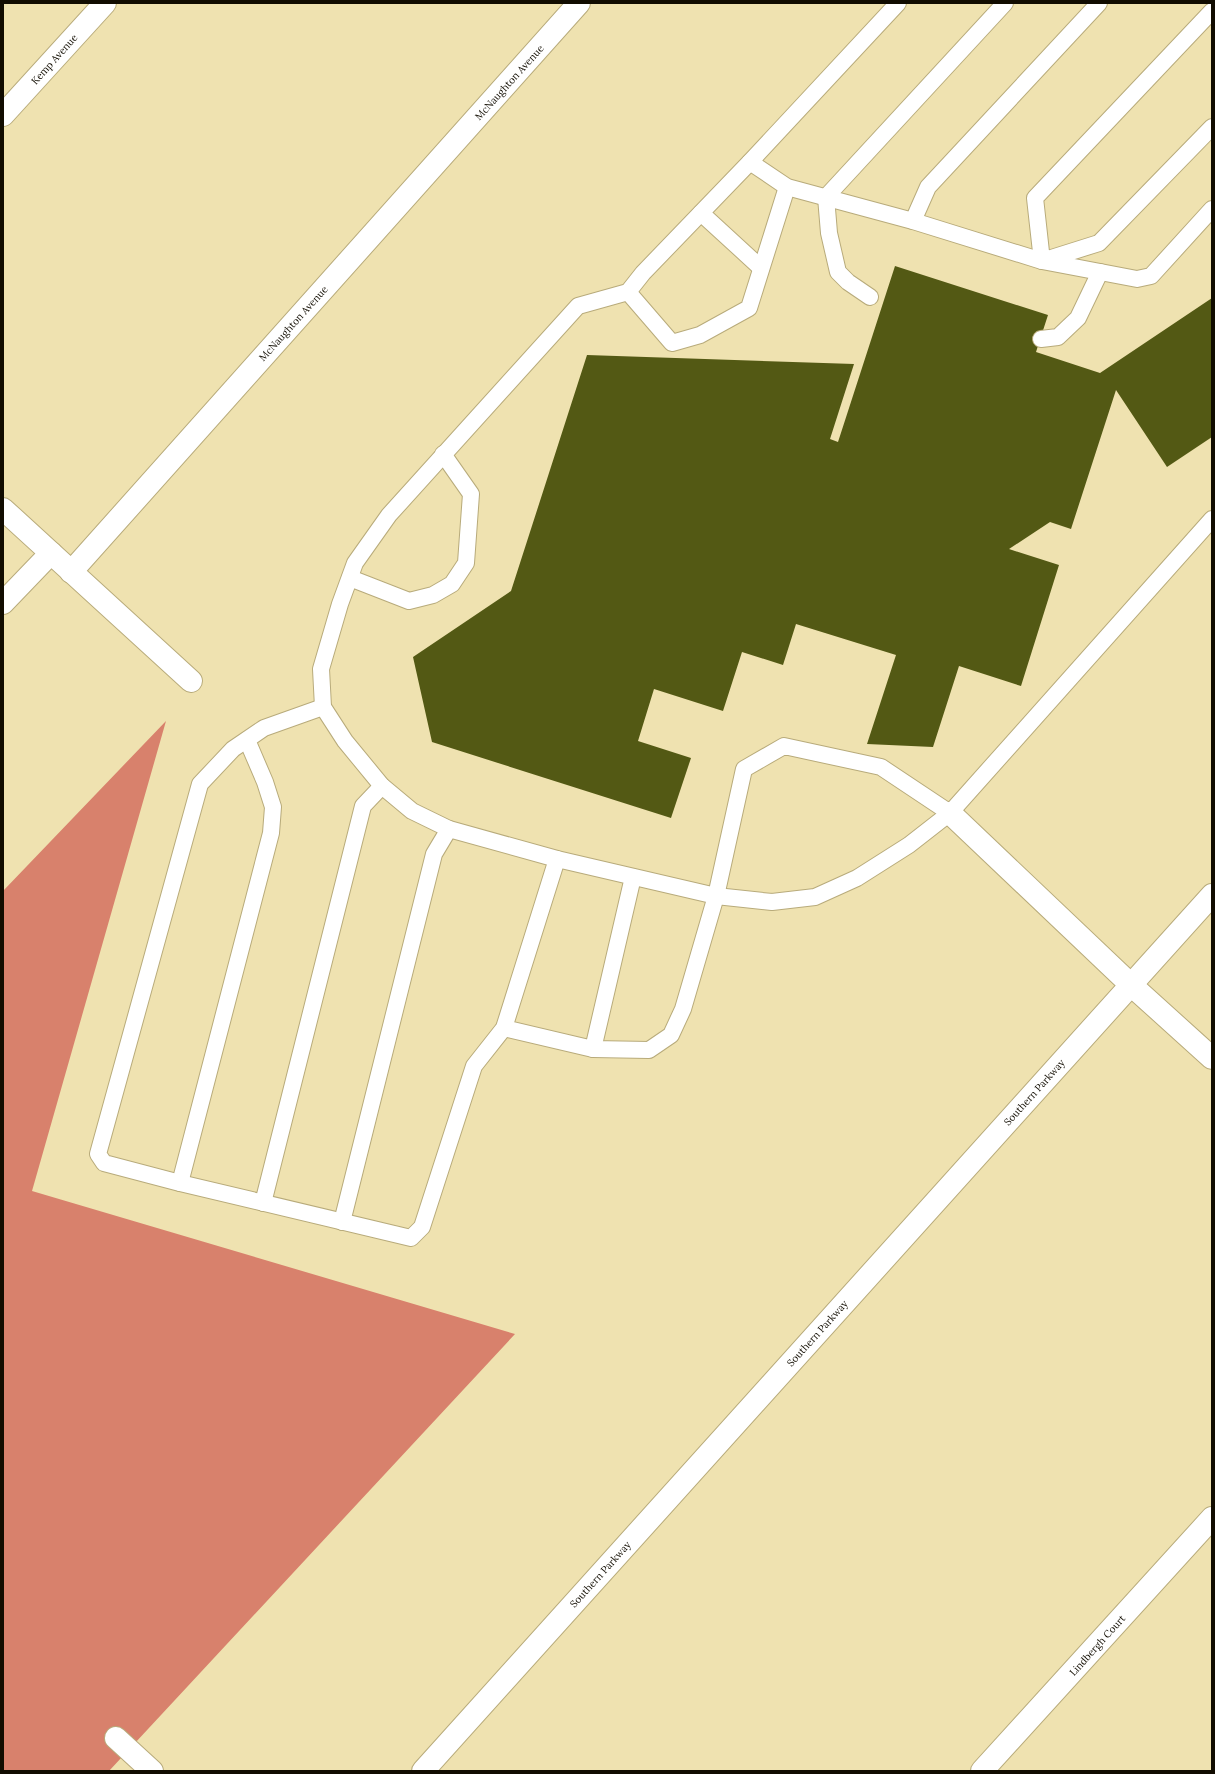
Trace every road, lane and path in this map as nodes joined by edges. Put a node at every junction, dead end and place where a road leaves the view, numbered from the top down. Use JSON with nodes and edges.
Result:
{"nodes":[{"id":1,"x":105,"y":3,"type":"edge"},
{"id":2,"x":579,"y":3,"type":"edge"},
{"id":3,"x":898,"y":3,"type":"edge"},
{"id":4,"x":1005,"y":3,"type":"edge"},
{"id":5,"x":1099,"y":3,"type":"edge"},
{"id":6,"x":1212,"y":12,"type":"edge"},
{"id":7,"x":3,"y":115,"type":"edge"},
{"id":8,"x":1212,"y":127,"type":"edge"},
{"id":9,"x":750,"y":162,"type":"junction"},
{"id":10,"x":787,"y":187,"type":"junction"},
{"id":11,"x":826,"y":197,"type":"junction"},
{"id":12,"x":1212,"y":209,"type":"edge"},
{"id":13,"x":701,"y":213,"type":"junction"},
{"id":14,"x":913,"y":221,"type":"junction"},
{"id":15,"x":1042,"y":261,"type":"junction"},
{"id":16,"x":761,"y":268,"type":"junction"},
{"id":17,"x":1100,"y":272,"type":"junction"},
{"id":18,"x":628,"y":292,"type":"junction"},
{"id":19,"x":870,"y":297,"type":"dead end"},
{"id":20,"x":1041,"y":339,"type":"dead end"},
{"id":21,"x":444,"y":454,"type":"junction"},
{"id":22,"x":3,"y":509,"type":"edge"},
{"id":23,"x":1212,"y":519,"type":"edge"},
{"id":24,"x":51,"y":553,"type":"junction"},
{"id":25,"x":71,"y":572,"type":"junction"},
{"id":26,"x":350,"y":578,"type":"junction"},
{"id":27,"x":3,"y":603,"type":"edge"},
{"id":28,"x":191,"y":681,"type":"dead end"},
{"id":29,"x":323,"y":707,"type":"junction"},
{"id":30,"x":247,"y":740,"type":"junction"},
{"id":31,"x":382,"y":786,"type":"junction"},
{"id":32,"x":950,"y":813,"type":"junction"},
{"id":33,"x":449,"y":829,"type":"junction"},
{"id":34,"x":557,"y":858,"type":"junction"},
{"id":35,"x":633,"y":877,"type":"junction"},
{"id":36,"x":1212,"y":895,"type":"edge"},
{"id":37,"x":716,"y":896,"type":"junction"},
{"id":38,"x":1130,"y":984,"type":"junction"},
{"id":39,"x":504,"y":1028,"type":"junction"},
{"id":40,"x":593,"y":1049,"type":"junction"},
{"id":41,"x":1212,"y":1058,"type":"edge"},
{"id":42,"x":180,"y":1183,"type":"junction"},
{"id":43,"x":263,"y":1203,"type":"junction"},
{"id":44,"x":342,"y":1222,"type":"junction"},
{"id":45,"x":1212,"y":1518,"type":"edge"},
{"id":46,"x":116,"y":1738,"type":"dead end"},
{"id":47,"x":152,"y":1771,"type":"edge"},
{"id":48,"x":423,"y":1771,"type":"edge"},
{"id":49,"x":982,"y":1771,"type":"edge"}],
"edges":[{"from":1,"to":7,"type":"street","name":"Kemp Avenue"},
{"from":2,"to":25,"type":"street","name":"McNaughton Avenue"},
{"from":3,"to":9,"type":"lane"},
{"from":4,"to":11,"type":"lane"},
{"from":5,"to":14,"type":"lane"},
{"from":6,"to":15,"type":"lane"},
{"from":8,"to":15,"type":"lane"},
{"from":9,"to":10,"type":"lane"},
{"from":9,"to":13,"type":"lane"},
{"from":10,"to":11,"type":"lane"},
{"from":10,"to":16,"type":"lane"},
{"from":11,"to":14,"type":"lane"},
{"from":11,"to":19,"type":"lane"},
{"from":12,"to":17,"type":"lane"},
{"from":13,"to":16,"type":"lane"},
{"from":13,"to":18,"type":"lane"},
{"from":14,"to":15,"type":"lane"},
{"from":15,"to":17,"type":"lane"},
{"from":16,"to":18,"type":"lane"},
{"from":17,"to":20,"type":"lane"},
{"from":18,"to":21,"type":"lane"},
{"from":21,"to":26,"type":"lane"},
{"from":21,"to":26,"type":"lane"},
{"from":22,"to":24,"type":"street"},
{"from":23,"to":32,"type":"lane"},
{"from":24,"to":25,"type":"street"},
{"from":24,"to":27,"type":"street"},
{"from":25,"to":28,"type":"street"},
{"from":26,"to":29,"type":"lane"},
{"from":29,"to":30,"type":"lane"},
{"from":29,"to":31,"type":"lane"},
{"from":30,"to":42,"type":"lane"},
{"from":30,"to":42,"type":"lane"},
{"from":31,"to":33,"type":"lane"},
{"from":31,"to":43,"type":"lane"},
{"from":32,"to":37,"type":"lane"},
{"from":32,"to":37,"type":"lane"},
{"from":32,"to":38,"type":"street"},
{"from":33,"to":34,"type":"lane"},
{"from":33,"to":44,"type":"lane"},
{"from":34,"to":35,"type":"lane"},
{"from":34,"to":39,"type":"lane"},
{"from":35,"to":37,"type":"lane"},
{"from":35,"to":40,"type":"lane"},
{"from":36,"to":38,"type":"street","name":"Southern Parkway"},
{"from":37,"to":40,"type":"lane"},
{"from":38,"to":41,"type":"street"},
{"from":38,"to":48,"type":"street","name":"Southern Parkway"},
{"from":39,"to":40,"type":"lane"},
{"from":39,"to":44,"type":"lane"},
{"from":42,"to":43,"type":"lane"},
{"from":43,"to":44,"type":"lane"},
{"from":45,"to":49,"type":"street","name":"Lindbergh Court"},
{"from":46,"to":47,"type":"street"}]}
